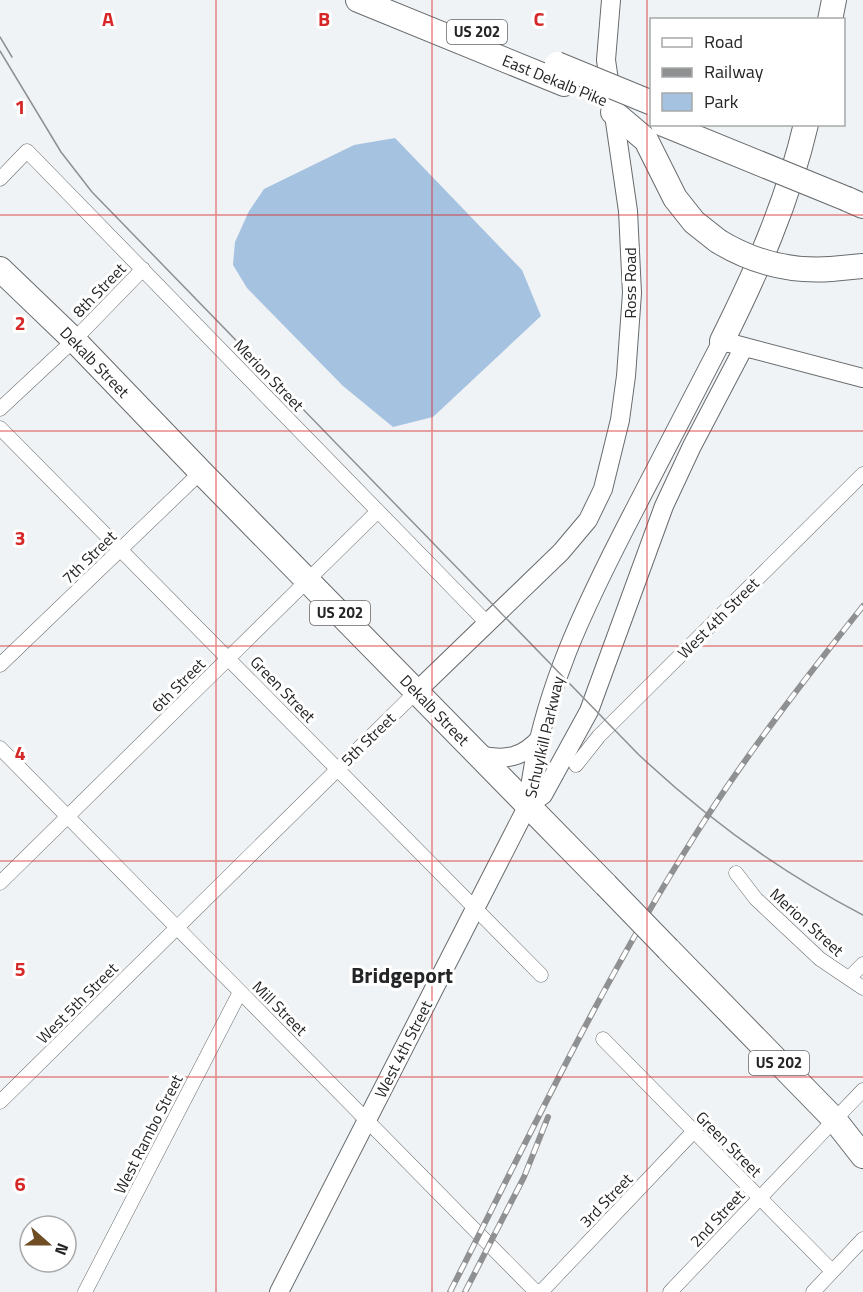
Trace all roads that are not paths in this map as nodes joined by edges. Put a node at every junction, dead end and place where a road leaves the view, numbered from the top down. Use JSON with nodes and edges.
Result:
{"nodes":[{"id":1,"x":358,"y":0,"type":"edge"},
{"id":2,"x":397,"y":0,"type":"edge"},
{"id":3,"x":611,"y":0,"type":"edge"},
{"id":4,"x":834,"y":0,"type":"edge"},
{"id":5,"x":830,"y":18,"type":"edge"},
{"id":6,"x":560,"y":74,"type":"junction"},
{"id":7,"x":650,"y":103,"type":"edge"},
{"id":8,"x":613,"y":112,"type":"junction"},
{"id":9,"x":650,"y":119,"type":"edge"},
{"id":10,"x":669,"y":126,"type":"edge"},
{"id":11,"x":709,"y":126,"type":"edge"},
{"id":12,"x":805,"y":126,"type":"edge"},
{"id":13,"x":0,"y":179,"type":"edge"},
{"id":14,"x":856,"y":194,"type":"edge"},
{"id":15,"x":863,"y":266,"type":"edge"},
{"id":16,"x":0,"y":269,"type":"edge"},
{"id":17,"x":143,"y":269,"type":"junction"},
{"id":18,"x":74,"y":339,"type":"junction"},
{"id":19,"x":733,"y":344,"type":"junction"},
{"id":20,"x":863,"y":378,"type":"edge"},
{"id":21,"x":0,"y":409,"type":"edge"},
{"id":22,"x":0,"y":428,"type":"edge"},
{"id":23,"x":201,"y":472,"type":"junction"},
{"id":24,"x":863,"y":474,"type":"edge"},
{"id":25,"x":378,"y":511,"type":"junction"},
{"id":26,"x":122,"y":549,"type":"junction"},
{"id":27,"x":561,"y":552,"type":"joint"},
{"id":28,"x":308,"y":581,"type":"junction"},
{"id":29,"x":487,"y":623,"type":"junction"},
{"id":30,"x":229,"y":658,"type":"junction"},
{"id":31,"x":0,"y":665,"type":"edge"},
{"id":32,"x":417,"y":691,"type":"junction"},
{"id":33,"x":542,"y":737,"type":"junction"},
{"id":34,"x":0,"y":748,"type":"edge"},
{"id":35,"x":479,"y":755,"type":"junction"},
{"id":36,"x":576,"y":765,"type":"dead end"},
{"id":37,"x":337,"y":769,"type":"junction"},
{"id":38,"x":528,"y":805,"type":"junction"},
{"id":39,"x":68,"y":817,"type":"junction"},
{"id":40,"x":736,"y":873,"type":"dead end"},
{"id":41,"x":0,"y":883,"type":"edge"},
{"id":42,"x":475,"y":909,"type":"junction"},
{"id":43,"x":177,"y":927,"type":"junction"},
{"id":44,"x":863,"y":964,"type":"edge"},
{"id":45,"x":541,"y":975,"type":"dead end"},
{"id":46,"x":849,"y":978,"type":"junction"},
{"id":47,"x":863,"y":988,"type":"edge"},
{"id":48,"x":240,"y":992,"type":"junction"},
{"id":49,"x":603,"y":1039,"type":"dead end"},
{"id":50,"x":863,"y":1090,"type":"edge"},
{"id":51,"x":0,"y":1102,"type":"edge"},
{"id":52,"x":834,"y":1119,"type":"junction"},
{"id":53,"x":367,"y":1120,"type":"junction"},
{"id":54,"x":694,"y":1131,"type":"junction"},
{"id":55,"x":863,"y":1156,"type":"edge"},
{"id":56,"x":759,"y":1198,"type":"junction"},
{"id":57,"x":863,"y":1239,"type":"edge"},
{"id":58,"x":832,"y":1271,"type":"junction"},
{"id":59,"x":85,"y":1292,"type":"edge"},
{"id":60,"x":279,"y":1292,"type":"edge"},
{"id":61,"x":536,"y":1292,"type":"edge"},
{"id":62,"x":541,"y":1292,"type":"edge"},
{"id":63,"x":670,"y":1292,"type":"edge"},
{"id":64,"x":813,"y":1292,"type":"edge"}],
"edges":[{"from":1,"to":6,"type":"highway","name":"East Dekalb Pike"},
{"from":2,"to":6,"type":"highway","name":"East Dekalb Pike","number":"US 202"},
{"from":3,"to":8,"type":"main road","name":"Ross Road"},
{"from":4,"to":5,"type":"highway"},
{"from":6,"to":7,"type":"highway","name":"East Dekalb Pike","number":"US 202","bridge":true},
{"from":6,"to":9,"type":"highway","name":"East Dekalb Pike"},
{"from":8,"to":15,"type":"highway","bridge":true},
{"from":8,"to":27,"type":"main road","name":"Ross Road"},
{"from":10,"to":14,"type":"highway","bridge":true},
{"from":11,"to":14,"type":"highway"},
{"from":12,"to":19,"type":"highway"},
{"from":13,"to":17,"type":"street","name":"Merion Street"},
{"from":16,"to":18,"type":"highway","name":"Dekalb Street","number":"US 202"},
{"from":17,"to":18,"type":"street","name":"8th Street"},
{"from":17,"to":25,"type":"street","name":"Merion Street"},
{"from":18,"to":21,"type":"street","name":"8th Street"},
{"from":18,"to":23,"type":"highway","name":"Dekalb Street","number":"US 202"},
{"from":19,"to":20,"type":"main road"},
{"from":19,"to":33,"type":"main road","name":"Schuylkill Parkway"},
{"from":19,"to":38,"type":"main road","name":"Schuylkill Parkway"},
{"from":22,"to":26,"type":"street","name":"Green Street"},
{"from":23,"to":26,"type":"street","name":"7th Street"},
{"from":23,"to":28,"type":"highway","name":"Dekalb Street","number":"US 202"},
{"from":24,"to":36,"type":"street","name":"West 4th Street"},
{"from":25,"to":28,"type":"street","name":"6th Street"},
{"from":25,"to":29,"type":"street","name":"Merion Street"},
{"from":26,"to":30,"type":"street","name":"Green Street"},
{"from":26,"to":31,"type":"street","name":"7th Street"},
{"from":27,"to":29,"type":"main road","name":"5th Street"},
{"from":28,"to":30,"type":"street","name":"6th Street"},
{"from":28,"to":32,"type":"highway","name":"Dekalb Street","number":"US 202"},
{"from":29,"to":32,"type":"main road","name":"5th Street"},
{"from":30,"to":37,"type":"street","name":"Green Street"},
{"from":30,"to":39,"type":"street","name":"6th Street"},
{"from":32,"to":35,"type":"highway","name":"Dekalb Street","number":"US 202"},
{"from":32,"to":37,"type":"street","name":"5th Street"},
{"from":33,"to":35,"type":"main road"},
{"from":33,"to":38,"type":"main road","name":"Schuylkill Parkway"},
{"from":34,"to":39,"type":"street","name":"Mill Street"},
{"from":35,"to":38,"type":"highway","name":"Dekalb Street","number":"US 202"},
{"from":37,"to":42,"type":"street","name":"Green Street"},
{"from":37,"to":43,"type":"street","name":"5th Street"},
{"from":38,"to":42,"type":"main road","name":"West 4th Street"},
{"from":38,"to":52,"type":"highway","name":"Dekalb Street","number":"US 202","bridge":true},
{"from":39,"to":41,"type":"street","name":"6th Street"},
{"from":39,"to":43,"type":"street","name":"Mill Street"},
{"from":40,"to":46,"type":"street","name":"Merion Street"},
{"from":42,"to":45,"type":"street","name":"Green Street"},
{"from":42,"to":53,"type":"main road","name":"West 4th Street"},
{"from":43,"to":48,"type":"street","name":"Mill Street"},
{"from":43,"to":51,"type":"street","name":"West 5th Street"},
{"from":44,"to":46,"type":"street"},
{"from":46,"to":47,"type":"street","name":"Merion Street"},
{"from":48,"to":53,"type":"street","name":"Mill Street"},
{"from":48,"to":59,"type":"street","name":"West Rambo Street"},
{"from":49,"to":54,"type":"street","name":"Green Street"},
{"from":50,"to":52,"type":"street","name":"2nd Street"},
{"from":52,"to":55,"type":"highway","name":"Dekalb Street","number":"US 202"},
{"from":52,"to":56,"type":"street","name":"2nd Street"},
{"from":53,"to":60,"type":"main road","name":"West 4th Street"},
{"from":53,"to":61,"type":"street","name":"Mill Street"},
{"from":54,"to":56,"type":"street","name":"Green Street"},
{"from":54,"to":62,"type":"street","name":"3rd Street"},
{"from":56,"to":58,"type":"street","name":"Green Street"},
{"from":56,"to":63,"type":"street","name":"2nd Street"},
{"from":57,"to":58,"type":"street"},
{"from":58,"to":64,"type":"street"}]}
